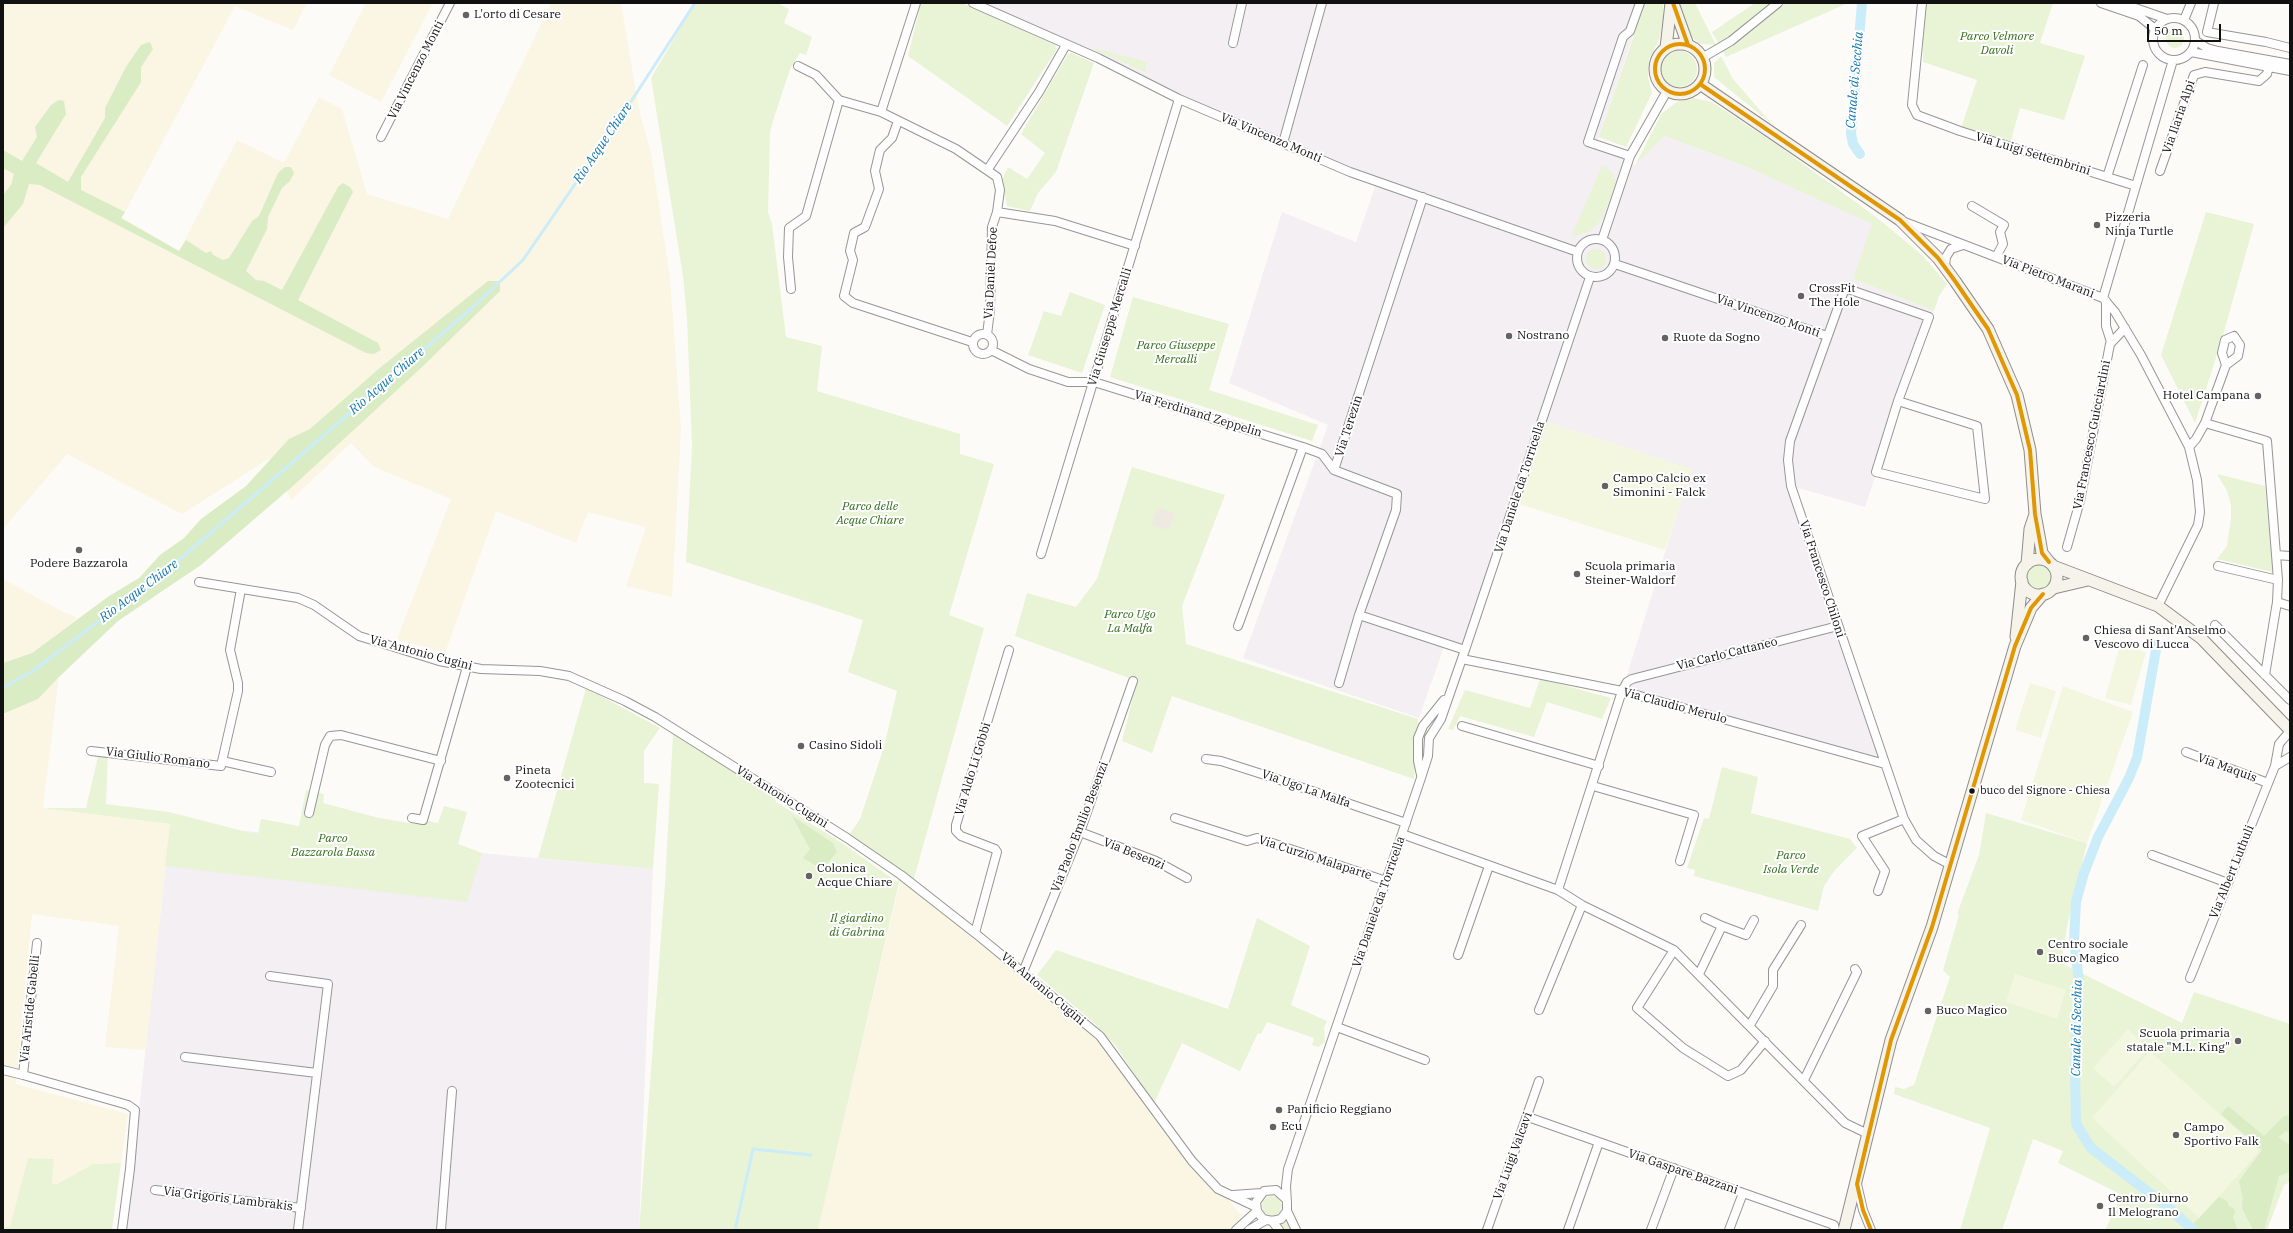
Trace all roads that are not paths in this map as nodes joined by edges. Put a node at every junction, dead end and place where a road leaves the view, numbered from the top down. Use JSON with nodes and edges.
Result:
{"nodes":[{"id":1,"x":450,"y":3,"type":"edge"},
{"id":2,"x":916,"y":3,"type":"edge"},
{"id":3,"x":973,"y":3,"type":"edge"},
{"id":4,"x":1242,"y":3,"type":"edge"},
{"id":5,"x":1322,"y":3,"type":"edge"},
{"id":6,"x":1640,"y":3,"type":"edge"},
{"id":7,"x":1672,"y":3,"type":"edge"},
{"id":8,"x":1778,"y":3,"type":"edge"},
{"id":9,"x":1922,"y":3,"type":"edge"},
{"id":10,"x":2101,"y":3,"type":"edge"},
{"id":11,"x":2121,"y":3,"type":"edge"},
{"id":12,"x":2191,"y":3,"type":"edge"},
{"id":13,"x":2214,"y":3,"type":"edge"},
{"id":14,"x":2167,"y":19,"type":"junction"},
{"id":15,"x":2184,"y":20,"type":"junction"},
{"id":16,"x":2155,"y":29,"type":"junction"},
{"id":17,"x":2196,"y":41,"type":"junction"},
{"id":18,"x":1233,"y":43,"type":"dead end"},
{"id":19,"x":1066,"y":45,"type":"junction"},
{"id":20,"x":1688,"y":45,"type":"junction"},
{"id":21,"x":1666,"y":48,"type":"junction"},
{"id":22,"x":2290,"y":48,"type":"edge"},
{"id":23,"x":2191,"y":52,"type":"junction"},
{"id":24,"x":1702,"y":58,"type":"junction"},
{"id":25,"x":2173,"y":60,"type":"junction"},
{"id":26,"x":2143,"y":64,"type":"dead end"},
{"id":27,"x":2290,"y":64,"type":"edge"},
{"id":28,"x":798,"y":66,"type":"dead end"},
{"id":29,"x":2269,"y":66,"type":"junction"},
{"id":30,"x":2290,"y":71,"type":"edge"},
{"id":31,"x":1700,"y":84,"type":"junction"},
{"id":32,"x":1667,"y":91,"type":"junction"},
{"id":33,"x":1179,"y":99,"type":"junction"},
{"id":34,"x":839,"y":100,"type":"junction"},
{"id":35,"x":881,"y":112,"type":"junction"},
{"id":36,"x":898,"y":121,"type":"junction"},
{"id":37,"x":381,"y":137,"type":"dead end"},
{"id":38,"x":1283,"y":143,"type":"junction"},
{"id":39,"x":1630,"y":156,"type":"junction"},
{"id":40,"x":988,"y":169,"type":"junction"},
{"id":41,"x":2160,"y":171,"type":"dead end"},
{"id":42,"x":2107,"y":177,"type":"junction"},
{"id":43,"x":2136,"y":186,"type":"junction"},
{"id":44,"x":1423,"y":197,"type":"junction"},
{"id":45,"x":1972,"y":206,"type":"dead end"},
{"id":46,"x":997,"y":212,"type":"junction"},
{"id":47,"x":1900,"y":220,"type":"junction"},
{"id":48,"x":1602,"y":240,"type":"junction"},
{"id":49,"x":1964,"y":245,"type":"junction"},
{"id":50,"x":1135,"y":246,"type":"junction"},
{"id":51,"x":1578,"y":252,"type":"junction"},
{"id":52,"x":1996,"y":257,"type":"junction"},
{"id":53,"x":1615,"y":264,"type":"junction"},
{"id":54,"x":1945,"y":266,"type":"junction"},
{"id":55,"x":1590,"y":277,"type":"junction"},
{"id":56,"x":791,"y":289,"type":"dead end"},
{"id":57,"x":2105,"y":300,"type":"junction"},
{"id":58,"x":2125,"y":328,"type":"junction"},
{"id":59,"x":987,"y":335,"type":"junction"},
{"id":60,"x":1827,"y":336,"type":"junction"},
{"id":61,"x":972,"y":342,"type":"junction"},
{"id":62,"x":2111,"y":342,"type":"junction"},
{"id":63,"x":991,"y":350,"type":"junction"},
{"id":64,"x":2226,"y":365,"type":"dead end"},
{"id":65,"x":1094,"y":382,"type":"junction"},
{"id":66,"x":1898,"y":402,"type":"junction"},
{"id":67,"x":2205,"y":423,"type":"junction"},
{"id":68,"x":2189,"y":446,"type":"junction"},
{"id":69,"x":1303,"y":447,"type":"junction"},
{"id":70,"x":1334,"y":470,"type":"junction"},
{"id":71,"x":2035,"y":514,"type":"junction"},
{"id":72,"x":2067,"y":547,"type":"dead end"},
{"id":73,"x":1041,"y":554,"type":"dead end"},
{"id":74,"x":2276,"y":555,"type":"junction"},
{"id":75,"x":2290,"y":556,"type":"edge"},
{"id":76,"x":2027,"y":564,"type":"junction"},
{"id":77,"x":2051,"y":564,"type":"junction"},
{"id":78,"x":2218,"y":566,"type":"dead end"},
{"id":79,"x":2022,"y":580,"type":"junction"},
{"id":80,"x":2088,"y":580,"type":"junction"},
{"id":81,"x":2278,"y":580,"type":"junction"},
{"id":82,"x":199,"y":582,"type":"dead end"},
{"id":83,"x":2054,"y":588,"type":"junction"},
{"id":84,"x":241,"y":589,"type":"junction"},
{"id":85,"x":2043,"y":594,"type":"junction"},
{"id":86,"x":2277,"y":602,"type":"junction"},
{"id":87,"x":2158,"y":606,"type":"junction"},
{"id":88,"x":2290,"y":606,"type":"edge"},
{"id":89,"x":1359,"y":615,"type":"junction"},
{"id":90,"x":2215,"y":625,"type":"dead end"},
{"id":91,"x":1238,"y":626,"type":"dead end"},
{"id":92,"x":1838,"y":626,"type":"junction"},
{"id":93,"x":2015,"y":646,"type":"junction"},
{"id":94,"x":1009,"y":650,"type":"dead end"},
{"id":95,"x":1465,"y":650,"type":"junction"},
{"id":96,"x":1462,"y":659,"type":"junction"},
{"id":97,"x":467,"y":667,"type":"junction"},
{"id":98,"x":2265,"y":675,"type":"junction"},
{"id":99,"x":1133,"y":681,"type":"dead end"},
{"id":100,"x":1339,"y":683,"type":"dead end"},
{"id":101,"x":1622,"y":692,"type":"junction"},
{"id":102,"x":2290,"y":700,"type":"edge"},
{"id":103,"x":1462,"y":726,"type":"dead end"},
{"id":104,"x":2290,"y":731,"type":"edge"},
{"id":105,"x":91,"y":750,"type":"dead end"},
{"id":106,"x":2186,"y":752,"type":"dead end"},
{"id":107,"x":2290,"y":757,"type":"edge"},
{"id":108,"x":1206,"y":759,"type":"dead end"},
{"id":109,"x":222,"y":761,"type":"junction"},
{"id":110,"x":441,"y":761,"type":"junction"},
{"id":111,"x":1885,"y":764,"type":"junction"},
{"id":112,"x":1599,"y":766,"type":"junction"},
{"id":113,"x":2275,"y":766,"type":"junction"},
{"id":114,"x":271,"y":772,"type":"dead end"},
{"id":115,"x":2268,"y":783,"type":"junction"},
{"id":116,"x":1593,"y":786,"type":"junction"},
{"id":117,"x":309,"y":813,"type":"dead end"},
{"id":118,"x":412,"y":818,"type":"dead end"},
{"id":119,"x":1176,"y":818,"type":"dead end"},
{"id":120,"x":1904,"y":819,"type":"junction"},
{"id":121,"x":1406,"y":823,"type":"junction"},
{"id":122,"x":1080,"y":832,"type":"junction"},
{"id":123,"x":1402,"y":834,"type":"junction"},
{"id":124,"x":2152,"y":854,"type":"dead end"},
{"id":125,"x":1680,"y":862,"type":"dead end"},
{"id":126,"x":1489,"y":866,"type":"junction"},
{"id":127,"x":1951,"y":866,"type":"junction"},
{"id":128,"x":1187,"y":878,"type":"dead end"},
{"id":129,"x":1386,"y":881,"type":"junction"},
{"id":130,"x":2228,"y":883,"type":"junction"},
{"id":131,"x":1558,"y":890,"type":"junction"},
{"id":132,"x":1878,"y":891,"type":"dead end"},
{"id":133,"x":1582,"y":905,"type":"junction"},
{"id":134,"x":1705,"y":918,"type":"dead end"},
{"id":135,"x":1754,"y":920,"type":"dead end"},
{"id":136,"x":1801,"y":925,"type":"dead end"},
{"id":137,"x":1722,"y":926,"type":"junction"},
{"id":138,"x":975,"y":933,"type":"junction"},
{"id":139,"x":37,"y":943,"type":"dead end"},
{"id":140,"x":1674,"y":950,"type":"junction"},
{"id":141,"x":1458,"y":955,"type":"dead end"},
{"id":142,"x":1855,"y":970,"type":"dead end"},
{"id":143,"x":1023,"y":972,"type":"junction"},
{"id":144,"x":1699,"y":974,"type":"junction"},
{"id":145,"x":270,"y":976,"type":"dead end"},
{"id":146,"x":2190,"y":978,"type":"dead end"},
{"id":147,"x":1539,"y":1010,"type":"dead end"},
{"id":148,"x":1750,"y":1025,"type":"junction"},
{"id":149,"x":1337,"y":1027,"type":"junction"},
{"id":150,"x":1765,"y":1041,"type":"junction"},
{"id":151,"x":185,"y":1057,"type":"dead end"},
{"id":152,"x":1425,"y":1060,"type":"dead end"},
{"id":153,"x":3,"y":1070,"type":"edge"},
{"id":154,"x":317,"y":1073,"type":"junction"},
{"id":155,"x":23,"y":1075,"type":"junction"},
{"id":156,"x":1804,"y":1080,"type":"junction"},
{"id":157,"x":1539,"y":1081,"type":"dead end"},
{"id":158,"x":452,"y":1091,"type":"dead end"},
{"id":159,"x":1528,"y":1117,"type":"junction"},
{"id":160,"x":1868,"y":1134,"type":"junction"},
{"id":161,"x":1599,"y":1142,"type":"junction"},
{"id":162,"x":1674,"y":1168,"type":"junction"},
{"id":163,"x":1288,"y":1169,"type":"junction"},
{"id":164,"x":1857,"y":1184,"type":"junction"},
{"id":165,"x":155,"y":1190,"type":"dead end"},
{"id":166,"x":1272,"y":1190,"type":"junction"},
{"id":167,"x":1261,"y":1193,"type":"junction"},
{"id":168,"x":1742,"y":1193,"type":"junction"},
{"id":169,"x":1232,"y":1195,"type":"junction"},
{"id":170,"x":1286,"y":1199,"type":"junction"},
{"id":171,"x":301,"y":1208,"type":"junction"},
{"id":172,"x":1256,"y":1209,"type":"junction"},
{"id":173,"x":1287,"y":1211,"type":"junction"},
{"id":174,"x":1269,"y":1221,"type":"junction"},
{"id":175,"x":122,"y":1230,"type":"edge"},
{"id":176,"x":298,"y":1230,"type":"edge"},
{"id":177,"x":441,"y":1230,"type":"edge"},
{"id":178,"x":1236,"y":1230,"type":"edge"},
{"id":179,"x":1249,"y":1230,"type":"edge"},
{"id":180,"x":1279,"y":1230,"type":"edge"},
{"id":181,"x":1296,"y":1230,"type":"edge"},
{"id":182,"x":1487,"y":1230,"type":"edge"},
{"id":183,"x":1568,"y":1230,"type":"edge"},
{"id":184,"x":1651,"y":1230,"type":"edge"},
{"id":185,"x":1729,"y":1230,"type":"edge"},
{"id":186,"x":1835,"y":1230,"type":"edge"},
{"id":187,"x":1844,"y":1230,"type":"edge"},
{"id":188,"x":1871,"y":1230,"type":"edge"}],
"edges":[{"from":1,"to":37,"type":"street","name":"Via Vincenzo Monti"},
{"from":2,"to":35,"type":"street"},
{"from":3,"to":19,"type":"street","name":"Via Vincenzo Monti"},
{"from":4,"to":18,"type":"street"},
{"from":5,"to":38,"type":"street"},
{"from":6,"to":39,"type":"street"},
{"from":7,"to":20,"type":"main road"},
{"from":7,"to":21,"type":"main road"},
{"from":8,"to":24,"type":"street"},
{"from":9,"to":42,"type":"street","name":"Via Luigi Settembrini"},
{"from":10,"to":16,"type":"street"},
{"from":11,"to":14,"type":"street"},
{"from":12,"to":15,"type":"street"},
{"from":13,"to":22,"type":"street"},
{"from":14,"to":15,"type":"street"},
{"from":14,"to":16,"type":"street"},
{"from":15,"to":17,"type":"street"},
{"from":16,"to":25,"type":"street"},
{"from":17,"to":23,"type":"street"},
{"from":17,"to":27,"type":"street"},
{"from":19,"to":33,"type":"street","name":"Via Vincenzo Monti"},
{"from":19,"to":40,"type":"street"},
{"from":20,"to":21,"type":"main road"},
{"from":20,"to":24,"type":"main road"},
{"from":21,"to":32,"type":"main road"},
{"from":23,"to":25,"type":"street"},
{"from":23,"to":29,"type":"street"},
{"from":24,"to":31,"type":"main road"},
{"from":25,"to":43,"type":"street"},
{"from":26,"to":42,"type":"street","name":"Via Luigi Settembrini"},
{"from":28,"to":34,"type":"street"},
{"from":29,"to":30,"type":"street"},
{"from":29,"to":41,"type":"street","name":"Via Ilaria Alpi"},
{"from":31,"to":32,"type":"main road"},
{"from":31,"to":47,"type":"main road"},
{"from":32,"to":39,"type":"street"},
{"from":33,"to":38,"type":"street","name":"Via Vincenzo Monti"},
{"from":33,"to":50,"type":"street","name":"Via Giuseppe Mercalli"},
{"from":34,"to":35,"type":"street","name":"Via Daniel Defoe"},
{"from":34,"to":56,"type":"street"},
{"from":35,"to":36,"type":"street","name":"Via Daniel Defoe"},
{"from":36,"to":40,"type":"street","name":"Via Daniel Defoe"},
{"from":36,"to":61,"type":"street"},
{"from":38,"to":44,"type":"street","name":"Via Vincenzo Monti"},
{"from":39,"to":48,"type":"street"},
{"from":40,"to":46,"type":"street","name":"Via Daniel Defoe"},
{"from":42,"to":43,"type":"street","name":"Via Luigi Settembrini"},
{"from":43,"to":57,"type":"street"},
{"from":44,"to":51,"type":"street","name":"Via Vincenzo Monti"},
{"from":44,"to":70,"type":"street","name":"Via Terezin"},
{"from":45,"to":52,"type":"street"},
{"from":46,"to":50,"type":"street"},
{"from":46,"to":59,"type":"street","name":"Via Daniel Defoe"},
{"from":47,"to":49,"type":"street","name":"Via Pietro Marani"},
{"from":47,"to":54,"type":"main road"},
{"from":48,"to":51,"type":"street"},
{"from":48,"to":53,"type":"street"},
{"from":49,"to":52,"type":"street","name":"Via Pietro Marani"},
{"from":49,"to":54,"type":"street"},
{"from":50,"to":65,"type":"street","name":"Via Giuseppe Mercalli"},
{"from":51,"to":55,"type":"street"},
{"from":52,"to":57,"type":"street","name":"Via Pietro Marani"},
{"from":53,"to":55,"type":"street"},
{"from":53,"to":60,"type":"street","name":"Via Vincenzo Monti"},
{"from":54,"to":71,"type":"main road"},
{"from":55,"to":95,"type":"street","name":"Via Daniele da Torricella"},
{"from":57,"to":58,"type":"street","name":"Via Pietro Marani"},
{"from":57,"to":62,"type":"street"},
{"from":58,"to":62,"type":"street"},
{"from":58,"to":68,"type":"street","name":"Via Pietro Marani"},
{"from":59,"to":61,"type":"street","name":"Via Daniel Defoe"},
{"from":59,"to":63,"type":"street","name":"Via Daniel Defoe"},
{"from":60,"to":66,"type":"street","name":"Via Vincenzo Monti"},
{"from":60,"to":92,"type":"street","name":"Via Francesco Chiloni"},
{"from":61,"to":63,"type":"street"},
{"from":62,"to":72,"type":"street","name":"Via Francesco Guicciardini"},
{"from":63,"to":65,"type":"street"},
{"from":64,"to":67,"type":"street"},
{"from":65,"to":69,"type":"street","name":"Via Ferdinand Zeppelin"},
{"from":65,"to":73,"type":"street","name":"Via Giuseppe Mercalli"},
{"from":66,"to":66,"type":"street"},
{"from":67,"to":68,"type":"street"},
{"from":67,"to":74,"type":"street"},
{"from":68,"to":87,"type":"street","name":"Via Pietro Marani"},
{"from":69,"to":70,"type":"street","name":"Via Ferdinand Zeppelin"},
{"from":69,"to":91,"type":"street"},
{"from":70,"to":89,"type":"street","name":"Via Terezin"},
{"from":71,"to":76,"type":"main road"},
{"from":71,"to":77,"type":"main road"},
{"from":74,"to":75,"type":"street"},
{"from":74,"to":81,"type":"street"},
{"from":76,"to":77,"type":"main road"},
{"from":76,"to":79,"type":"main road"},
{"from":77,"to":80,"type":"main road"},
{"from":77,"to":83,"type":"main road"},
{"from":78,"to":81,"type":"street"},
{"from":79,"to":85,"type":"main road"},
{"from":79,"to":93,"type":"main road"},
{"from":80,"to":83,"type":"main road"},
{"from":80,"to":87,"type":"main road"},
{"from":81,"to":86,"type":"street"},
{"from":82,"to":84,"type":"street","name":"Via Antonio Cugini"},
{"from":83,"to":85,"type":"main road"},
{"from":84,"to":97,"type":"street","name":"Via Antonio Cugini"},
{"from":84,"to":109,"type":"street","name":"Via Giulio Romano"},
{"from":85,"to":93,"type":"main road"},
{"from":86,"to":88,"type":"street"},
{"from":86,"to":98,"type":"street"},
{"from":87,"to":104,"type":"main road"},
{"from":89,"to":95,"type":"street"},
{"from":89,"to":100,"type":"street","name":"Via Terezin"},
{"from":90,"to":98,"type":"street"},
{"from":92,"to":101,"type":"street","name":"Via Carlo Cattaneo"},
{"from":92,"to":111,"type":"street","name":"Via Francesco Chiloni"},
{"from":93,"to":127,"type":"main road"},
{"from":94,"to":138,"type":"street","name":"Via Aldo Li Gobbi"},
{"from":95,"to":96,"type":"street","name":"Via Daniele da Torricella"},
{"from":96,"to":101,"type":"street","name":"Via Claudio Merulo"},
{"from":96,"to":121,"type":"street","name":"Via Daniele da Torricella"},
{"from":97,"to":110,"type":"street"},
{"from":97,"to":138,"type":"street","name":"Via Antonio Cugini"},
{"from":98,"to":102,"type":"street"},
{"from":99,"to":122,"type":"street","name":"Via Paolo Emilio Besenzi"},
{"from":101,"to":111,"type":"street","name":"Via Claudio Merulo"},
{"from":101,"to":112,"type":"street"},
{"from":103,"to":112,"type":"street"},
{"from":104,"to":113,"type":"street","name":"Via Albert Luthuli"},
{"from":105,"to":109,"type":"street","name":"Via Giulio Romano"},
{"from":106,"to":115,"type":"street","name":"Via Maquis"},
{"from":107,"to":113,"type":"street"},
{"from":108,"to":121,"type":"street","name":"Via Ugo La Malfa"},
{"from":109,"to":114,"type":"street","name":"Via Giulio Romano"},
{"from":110,"to":117,"type":"street"},
{"from":110,"to":118,"type":"street"},
{"from":111,"to":120,"type":"street","name":"Via Francesco Chiloni"},
{"from":112,"to":116,"type":"street"},
{"from":113,"to":115,"type":"street","name":"Via Albert Luthuli"},
{"from":115,"to":130,"type":"street","name":"Via Albert Luthuli"},
{"from":116,"to":125,"type":"street"},
{"from":116,"to":131,"type":"street"},
{"from":119,"to":129,"type":"street","name":"Via Curzio Malaparte"},
{"from":120,"to":127,"type":"street","name":"Via Francesco Chiloni"},
{"from":120,"to":132,"type":"street"},
{"from":121,"to":123,"type":"street","name":"Via Daniele da Torricella"},
{"from":122,"to":128,"type":"street","name":"Via Besenzi"},
{"from":122,"to":143,"type":"street","name":"Via Paolo Emilio Besenzi"},
{"from":123,"to":126,"type":"street"},
{"from":123,"to":129,"type":"street","name":"Via Daniele da Torricella"},
{"from":124,"to":130,"type":"street"},
{"from":126,"to":131,"type":"street"},
{"from":126,"to":141,"type":"street"},
{"from":127,"to":160,"type":"main road"},
{"from":129,"to":149,"type":"street","name":"Via Daniele da Torricella"},
{"from":130,"to":146,"type":"street","name":"Via Albert Luthuli"},
{"from":131,"to":133,"type":"street"},
{"from":133,"to":140,"type":"street"},
{"from":133,"to":147,"type":"street"},
{"from":134,"to":137,"type":"street"},
{"from":135,"to":137,"type":"street"},
{"from":136,"to":148,"type":"street"},
{"from":137,"to":144,"type":"street"},
{"from":138,"to":143,"type":"street","name":"Via Antonio Cugini"},
{"from":139,"to":155,"type":"street","name":"Via Aristide Gabelli"},
{"from":140,"to":144,"type":"street"},
{"from":140,"to":150,"type":"street"},
{"from":142,"to":156,"type":"street"},
{"from":143,"to":169,"type":"street","name":"Via Antonio Cugini"},
{"from":144,"to":148,"type":"street"},
{"from":145,"to":154,"type":"street","name":"Via Grigoris Lambrakis"},
{"from":148,"to":150,"type":"street"},
{"from":149,"to":152,"type":"street"},
{"from":149,"to":163,"type":"street","name":"Via Daniele da Torricella"},
{"from":150,"to":156,"type":"street"},
{"from":151,"to":154,"type":"street"},
{"from":153,"to":155,"type":"street","name":"Via Aristide Gabelli"},
{"from":154,"to":171,"type":"street","name":"Via Grigoris Lambrakis"},
{"from":155,"to":175,"type":"street","name":"Via Aristide Gabelli"},
{"from":156,"to":160,"type":"street"},
{"from":157,"to":159,"type":"street","name":"Via Luigi Valcavi"},
{"from":158,"to":177,"type":"street"},
{"from":159,"to":161,"type":"street","name":"Via Gaspare Bazzani"},
{"from":159,"to":182,"type":"street","name":"Via Luigi Valcavi"},
{"from":160,"to":164,"type":"main road"},
{"from":161,"to":162,"type":"street","name":"Via Gaspare Bazzani"},
{"from":161,"to":183,"type":"street"},
{"from":162,"to":168,"type":"street","name":"Via Gaspare Bazzani"},
{"from":162,"to":184,"type":"street"},
{"from":163,"to":166,"type":"street","name":"Via Daniele da Torricella"},
{"from":163,"to":170,"type":"street","name":"Via Daniele da Torricella"},
{"from":164,"to":187,"type":"main road"},
{"from":164,"to":188,"type":"street"},
{"from":165,"to":171,"type":"street","name":"Via Grigoris Lambrakis"},
{"from":166,"to":167,"type":"street"},
{"from":166,"to":170,"type":"street"},
{"from":167,"to":169,"type":"street"},
{"from":167,"to":172,"type":"street"},
{"from":168,"to":185,"type":"street"},
{"from":168,"to":186,"type":"street","name":"Via Gaspare Bazzani"},
{"from":169,"to":172,"type":"street","name":"Via Antonio Cugini"},
{"from":170,"to":173,"type":"street"},
{"from":171,"to":176,"type":"street","name":"Via Grigoris Lambrakis"},
{"from":172,"to":174,"type":"street","name":"Via Antonio Cugini"},
{"from":172,"to":178,"type":"street"},
{"from":173,"to":174,"type":"street"},
{"from":173,"to":181,"type":"street"},
{"from":174,"to":179,"type":"street"},
{"from":174,"to":180,"type":"street","name":"Via Antonio Cugini"}]}
